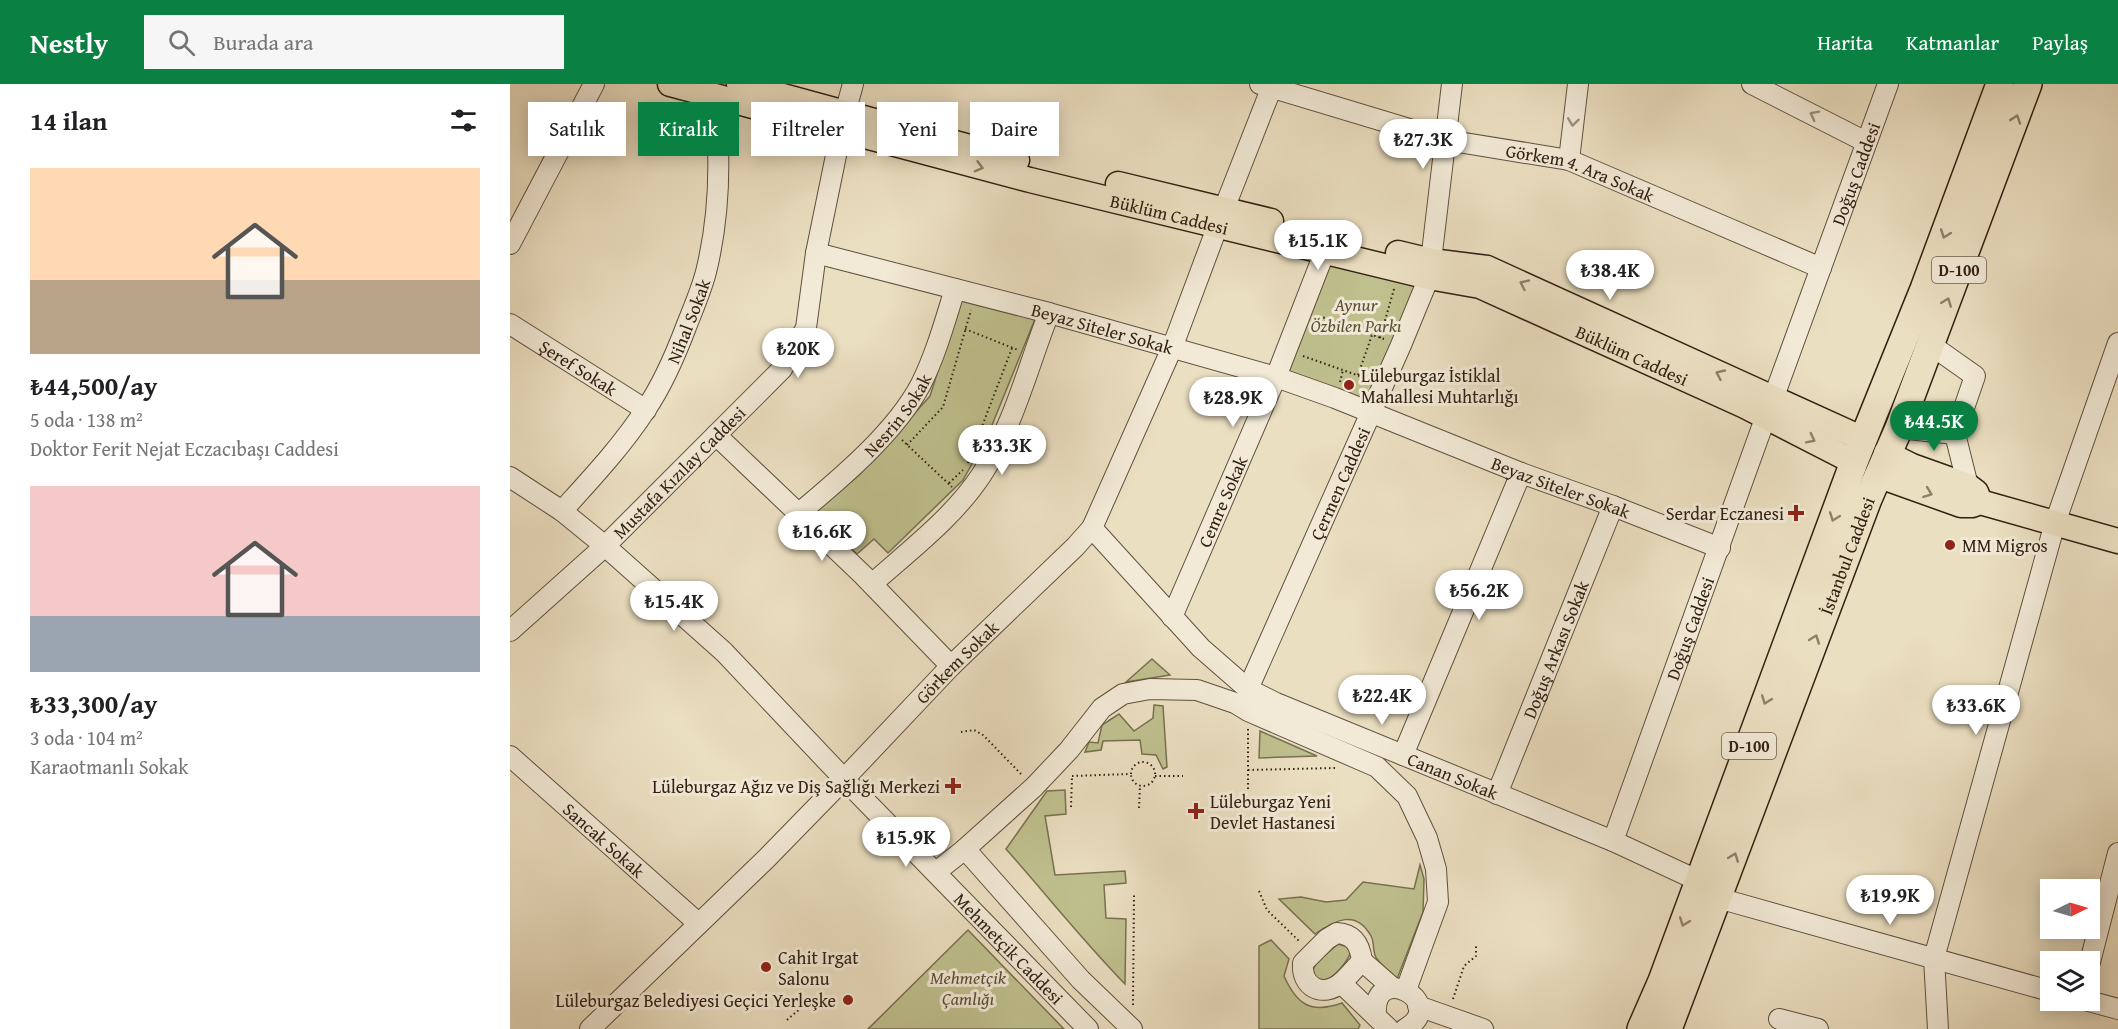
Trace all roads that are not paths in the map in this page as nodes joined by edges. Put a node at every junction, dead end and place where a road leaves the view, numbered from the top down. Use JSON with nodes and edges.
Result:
{"nodes":[{"id":1,"x":594,"y":84,"type":"edge"},
{"id":2,"x":670,"y":84,"type":"edge"},
{"id":3,"x":739,"y":84,"type":"edge"},
{"id":4,"x":853,"y":84,"type":"edge"},
{"id":5,"x":1452,"y":84,"type":"edge"},
{"id":6,"x":1578,"y":84,"type":"edge"},
{"id":7,"x":1752,"y":84,"type":"edge"},
{"id":8,"x":1888,"y":84,"type":"edge"},
{"id":9,"x":2000,"y":84,"type":"edge"},
{"id":10,"x":2028,"y":84,"type":"edge"},
{"id":11,"x":1268,"y":85,"type":"edge"},
{"id":12,"x":714,"y":95,"type":"junction"},
{"id":13,"x":788,"y":102,"type":"edge"},
{"id":14,"x":848,"y":102,"type":"edge"},
{"id":15,"x":751,"y":103,"type":"edge"},
{"id":16,"x":865,"y":127,"type":"edge"},
{"id":17,"x":1446,"y":140,"type":"junction"},
{"id":18,"x":1866,"y":142,"type":"junction"},
{"id":19,"x":836,"y":156,"type":"edge"},
{"id":20,"x":1569,"y":160,"type":"junction"},
{"id":21,"x":1221,"y":217,"type":"junction"},
{"id":22,"x":510,"y":244,"type":"edge"},
{"id":23,"x":1325,"y":251,"type":"junction"},
{"id":24,"x":816,"y":253,"type":"junction"},
{"id":25,"x":1821,"y":268,"type":"junction"},
{"id":26,"x":1430,"y":269,"type":"junction"},
{"id":27,"x":955,"y":289,"type":"junction"},
{"id":28,"x":1049,"y":313,"type":"junction"},
{"id":29,"x":510,"y":324,"type":"edge"},
{"id":30,"x":2118,"y":343,"type":"edge"},
{"id":31,"x":1931,"y":345,"type":"junction"},
{"id":32,"x":1172,"y":348,"type":"junction"},
{"id":33,"x":1276,"y":377,"type":"junction"},
{"id":34,"x":1770,"y":407,"type":"junction"},
{"id":35,"x":646,"y":410,"type":"junction"},
{"id":36,"x":1371,"y":412,"type":"junction"},
{"id":37,"x":1899,"y":428,"type":"junction"},
{"id":38,"x":1955,"y":434,"type":"junction"},
{"id":39,"x":716,"y":435,"type":"junction"},
{"id":40,"x":1870,"y":457,"type":"junction"},
{"id":41,"x":1521,"y":472,"type":"junction"},
{"id":42,"x":510,"y":477,"type":"edge"},
{"id":43,"x":1974,"y":494,"type":"junction"},
{"id":44,"x":1613,"y":506,"type":"junction"},
{"id":45,"x":562,"y":511,"type":"junction"},
{"id":46,"x":798,"y":513,"type":"junction"},
{"id":47,"x":2055,"y":523,"type":"junction"},
{"id":48,"x":1092,"y":528,"type":"junction"},
{"id":49,"x":2118,"y":541,"type":"edge"},
{"id":50,"x":605,"y":546,"type":"junction"},
{"id":51,"x":1720,"y":548,"type":"junction"},
{"id":52,"x":872,"y":584,"type":"junction"},
{"id":53,"x":1172,"y":617,"type":"junction"},
{"id":54,"x":510,"y":631,"type":"edge"},
{"id":55,"x":951,"y":666,"type":"junction"},
{"id":56,"x":1248,"y":689,"type":"junction"},
{"id":57,"x":1403,"y":755,"type":"junction"},
{"id":58,"x":510,"y":756,"type":"edge"},
{"id":59,"x":844,"y":779,"type":"junction"},
{"id":60,"x":1497,"y":794,"type":"junction"},
{"id":61,"x":1613,"y":841,"type":"junction"},
{"id":62,"x":965,"y":849,"type":"junction"},
{"id":63,"x":2118,"y":853,"type":"edge"},
{"id":64,"x":936,"y":872,"type":"junction"},
{"id":65,"x":1709,"y":889,"type":"junction"},
{"id":66,"x":698,"y":923,"type":"junction"},
{"id":67,"x":2093,"y":951,"type":"edge"},
{"id":68,"x":1934,"y":958,"type":"junction"},
{"id":69,"x":1362,"y":961,"type":"junction"},
{"id":70,"x":1686,"y":982,"type":"junction"},
{"id":71,"x":1341,"y":983,"type":"junction"},
{"id":72,"x":2040,"y":988,"type":"edge"},
{"id":73,"x":1400,"y":989,"type":"junction"},
{"id":74,"x":2100,"y":1004,"type":"edge"},
{"id":75,"x":1418,"y":1006,"type":"junction"},
{"id":76,"x":2118,"y":1009,"type":"edge"},
{"id":77,"x":1779,"y":1019,"type":"dead end"},
{"id":78,"x":1383,"y":1025,"type":"edge"},
{"id":79,"x":590,"y":1029,"type":"edge"},
{"id":80,"x":1088,"y":1029,"type":"edge"},
{"id":81,"x":1132,"y":1029,"type":"edge"},
{"id":82,"x":1405,"y":1029,"type":"edge"},
{"id":83,"x":1484,"y":1029,"type":"edge"},
{"id":84,"x":1641,"y":1029,"type":"edge"},
{"id":85,"x":1668,"y":1029,"type":"edge"},
{"id":86,"x":1684,"y":1029,"type":"edge"},
{"id":87,"x":1818,"y":1029,"type":"edge"},
{"id":88,"x":1938,"y":1029,"type":"edge"}],
"edges":[{"from":1,"to":22,"type":"street"},
{"from":2,"to":12,"type":"main road","name":"Büklüm Caddesi"},
{"from":3,"to":13,"type":"main road","name":"Büklüm Caddesi"},
{"from":4,"to":14,"type":"street","name":"Mustafa Kızılay Caddesi"},
{"from":5,"to":17,"type":"street","name":"Çermen Caddesi"},
{"from":6,"to":20,"type":"street","one_way":true},
{"from":18,"to":7,"type":"street","one_way":true},
{"from":8,"to":18,"type":"street","name":"Doğuş Caddesi"},
{"from":9,"to":40,"type":"highway","name":"İstanbul Caddesi","number":"D-100","one_way":true},
{"from":31,"to":10,"type":"highway","name":"İstanbul Caddesi","number":"D-100","one_way":true},
{"from":11,"to":17,"type":"street","name":"Görkem 4. Ara Sokak"},
{"from":11,"to":21,"type":"street","name":"Görkem Sokak"},
{"from":12,"to":15,"type":"main road","name":"Büklüm Caddesi"},
{"from":12,"to":35,"type":"street","name":"Nihal Sokak"},
{"from":16,"to":21,"type":"main road","name":"Büklüm Caddesi"},
{"from":17,"to":20,"type":"street","name":"Görkem 4. Ara Sokak"},
{"from":17,"to":26,"type":"street","name":"Çermen Caddesi"},
{"from":18,"to":25,"type":"street","name":"Doğuş Caddesi"},
{"from":19,"to":24,"type":"street","name":"Mustafa Kızılay Caddesi"},
{"from":20,"to":25,"type":"street","name":"Görkem 4. Ara Sokak"},
{"from":21,"to":23,"type":"main road","name":"Büklüm Caddesi"},
{"from":21,"to":26,"type":"main road","name":"Büklüm Caddesi"},
{"from":21,"to":32,"type":"street","name":"Görkem Sokak"},
{"from":23,"to":26,"type":"main road","name":"Büklüm Caddesi"},
{"from":23,"to":33,"type":"street","name":"Cemre Sokak"},
{"from":24,"to":27,"type":"street","name":"Beyaz Siteler Sokak"},
{"from":24,"to":39,"type":"street","name":"Mustafa Kızılay Caddesi"},
{"from":25,"to":34,"type":"street","name":"Doğuş Caddesi"},
{"from":26,"to":34,"type":"main road","name":"Büklüm Caddesi"},
{"from":26,"to":36,"type":"street","name":"Çermen Caddesi"},
{"from":27,"to":28,"type":"street","name":"Beyaz Siteler Sokak"},
{"from":27,"to":46,"type":"street","name":"Nesrin Sokak"},
{"from":28,"to":32,"type":"street","name":"Beyaz Siteler Sokak"},
{"from":28,"to":52,"type":"street"},
{"from":29,"to":35,"type":"street","name":"Şeref Sokak"},
{"from":30,"to":47,"type":"street"},
{"from":31,"to":37,"type":"highway","name":"İstanbul Caddesi","number":"D-100"},
{"from":31,"to":38,"type":"street"},
{"from":32,"to":33,"type":"street","name":"Beyaz Siteler Sokak"},
{"from":32,"to":48,"type":"street","name":"Görkem Sokak"},
{"from":33,"to":36,"type":"street","name":"Beyaz Siteler Sokak"},
{"from":33,"to":53,"type":"street","name":"Cemre Sokak"},
{"from":34,"to":40,"type":"main road","name":"Büklüm Caddesi"},
{"from":34,"to":51,"type":"street","name":"Doğuş Caddesi"},
{"from":35,"to":45,"type":"street","name":"Nihal Sokak"},
{"from":36,"to":41,"type":"street","name":"Beyaz Siteler Sokak"},
{"from":36,"to":56,"type":"street","name":"Çermen Caddesi"},
{"from":37,"to":38,"type":"street"},
{"from":37,"to":40,"type":"highway","name":"İstanbul Caddesi","number":"D-100"},
{"from":38,"to":43,"type":"street"},
{"from":39,"to":46,"type":"street"},
{"from":39,"to":50,"type":"street","name":"Mustafa Kızılay Caddesi"},
{"from":40,"to":43,"type":"main road","name":"Büklüm Caddesi"},
{"from":40,"to":65,"type":"highway","name":"İstanbul Caddesi","number":"D-100"},
{"from":41,"to":44,"type":"street","name":"Beyaz Siteler Sokak"},
{"from":41,"to":57,"type":"street"},
{"from":42,"to":45,"type":"street","name":"Mehmetçik Caddesi"},
{"from":43,"to":47,"type":"main road","name":"Büklüm Caddesi"},
{"from":44,"to":51,"type":"street","name":"Beyaz Siteler Sokak"},
{"from":44,"to":60,"type":"street","name":"Doğuş Arkası Sokak"},
{"from":45,"to":50,"type":"street","name":"Mehmetçik Caddesi"},
{"from":46,"to":52,"type":"street"},
{"from":47,"to":49,"type":"main road","name":"Büklüm Caddesi"},
{"from":47,"to":68,"type":"street"},
{"from":48,"to":53,"type":"street","name":"Canan Sokak"},
{"from":48,"to":55,"type":"street","name":"Görkem Sokak"},
{"from":50,"to":54,"type":"street","name":"Mustafa Kızılay Caddesi"},
{"from":50,"to":59,"type":"street","name":"Mehmetçik Caddesi"},
{"from":51,"to":61,"type":"street","name":"Doğuş Caddesi"},
{"from":52,"to":55,"type":"street"},
{"from":53,"to":56,"type":"street","name":"Canan Sokak"},
{"from":55,"to":59,"type":"street","name":"Görkem Sokak"},
{"from":56,"to":57,"type":"street","name":"Canan Sokak"},
{"from":57,"to":60,"type":"street","name":"Canan Sokak"},
{"from":58,"to":66,"type":"street","name":"Sancak Sokak"},
{"from":59,"to":64,"type":"street","name":"Mehmetçik Caddesi"},
{"from":59,"to":66,"type":"street","name":"Görkem Sokak"},
{"from":60,"to":61,"type":"street","name":"Canan Sokak"},
{"from":61,"to":65,"type":"street","name":"Canan Sokak"},
{"from":62,"to":64,"type":"street"},
{"from":62,"to":73,"type":"street"},
{"from":62,"to":81,"type":"street"},
{"from":63,"to":67,"type":"street"},
{"from":64,"to":80,"type":"street","name":"Mehmetçik Caddesi"},
{"from":65,"to":68,"type":"street","name":"Canan Sokak"},
{"from":65,"to":70,"type":"highway","name":"İstanbul Caddesi","number":"D-100"},
{"from":65,"to":84,"type":"highway","name":"İstanbul Caddesi","number":"D-100","one_way":true},
{"from":66,"to":79,"type":"street","name":"Görkem Sokak"},
{"from":68,"to":72,"type":"street","name":"Canan Sokak"},
{"from":68,"to":88,"type":"street"},
{"from":69,"to":71,"type":"street"},
{"from":69,"to":71,"type":"street"},
{"from":69,"to":73,"type":"street"},
{"from":70,"to":85,"type":"highway","name":"İstanbul Caddesi","number":"D-100"},
{"from":70,"to":86,"type":"street"},
{"from":71,"to":78,"type":"street"},
{"from":73,"to":75,"type":"street"},
{"from":73,"to":78,"type":"street"},
{"from":74,"to":76,"type":"street"},
{"from":75,"to":82,"type":"street"},
{"from":75,"to":83,"type":"street"},
{"from":77,"to":87,"type":"street"}]}
